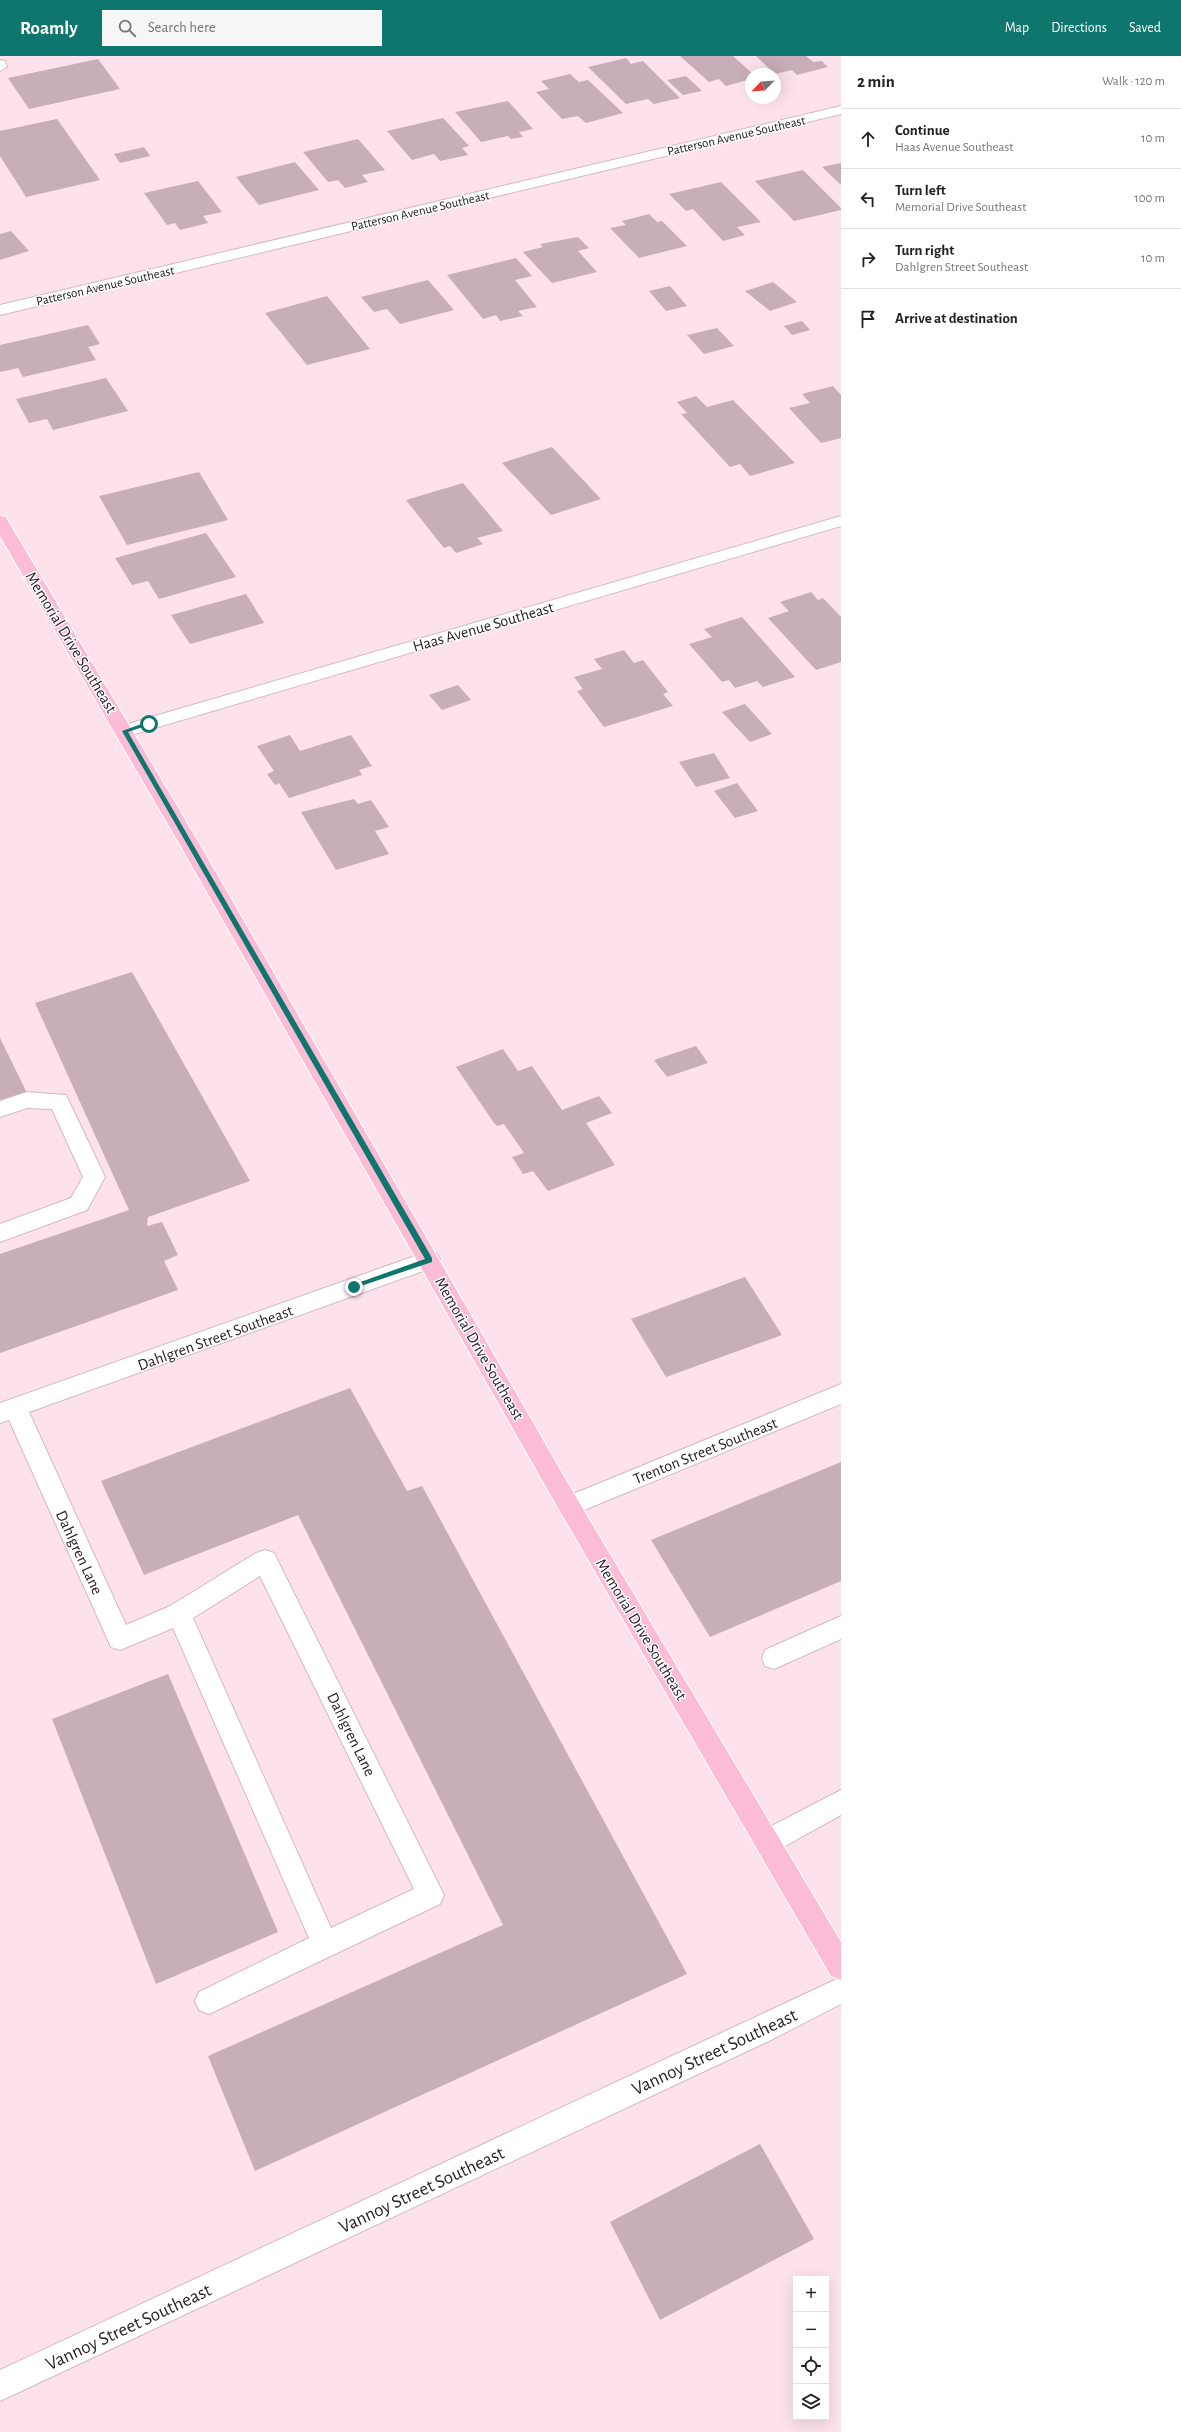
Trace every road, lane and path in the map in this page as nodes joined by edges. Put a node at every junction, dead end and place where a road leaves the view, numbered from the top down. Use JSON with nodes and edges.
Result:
{"nodes":[{"id":1,"x":841,"y":110,"type":"edge"},
{"id":2,"x":0,"y":310,"type":"edge"},
{"id":3,"x":0,"y":521,"type":"edge"},
{"id":4,"x":841,"y":522,"type":"edge"},
{"id":5,"x":124,"y":731,"type":"junction"},
{"id":6,"x":0,"y":1109,"type":"edge"},
{"id":7,"x":0,"y":1233,"type":"edge"},
{"id":8,"x":429,"y":1260,"type":"junction"},
{"id":9,"x":841,"y":1394,"type":"edge"},
{"id":10,"x":7,"y":1411,"type":"edge"},
{"id":11,"x":569,"y":1506,"type":"junction"},
{"id":12,"x":179,"y":1614,"type":"junction"},
{"id":13,"x":841,"y":1627,"type":"edge"},
{"id":14,"x":774,"y":1658,"type":"dead end"},
{"id":15,"x":841,"y":1802,"type":"edge"},
{"id":16,"x":767,"y":1842,"type":"junction"},
{"id":17,"x":325,"y":1944,"type":"junction"},
{"id":18,"x":841,"y":1967,"type":"edge"},
{"id":19,"x":841,"y":1990,"type":"edge"},
{"id":20,"x":209,"y":2001,"type":"dead end"},
{"id":21,"x":0,"y":2386,"type":"edge"}],
"edges":[{"from":1,"to":2,"type":"street","name":"Patterson Avenue Southeast"},
{"from":3,"to":5,"type":"main road","name":"Memorial Drive Southeast"},
{"from":4,"to":5,"type":"street","name":"Haas Avenue Southeast"},
{"from":5,"to":8,"type":"main road","name":"Memorial Drive Southeast"},
{"from":6,"to":7,"type":"street"},
{"from":8,"to":10,"type":"street","name":"Dahlgren Street Southeast"},
{"from":8,"to":11,"type":"main road","name":"Memorial Drive Southeast"},
{"from":9,"to":11,"type":"street","name":"Trenton Street Southeast"},
{"from":10,"to":12,"type":"street","name":"Dahlgren Lane"},
{"from":11,"to":16,"type":"main road","name":"Memorial Drive Southeast"},
{"from":12,"to":17,"type":"street"},
{"from":12,"to":17,"type":"street","name":"Dahlgren Lane"},
{"from":13,"to":14,"type":"street"},
{"from":15,"to":16,"type":"street"},
{"from":16,"to":18,"type":"main road","name":"Memorial Drive Southeast"},
{"from":17,"to":20,"type":"street","name":"Dahlgren Lane"},
{"from":19,"to":21,"type":"street","name":"Vannoy Street Southeast"}]}
